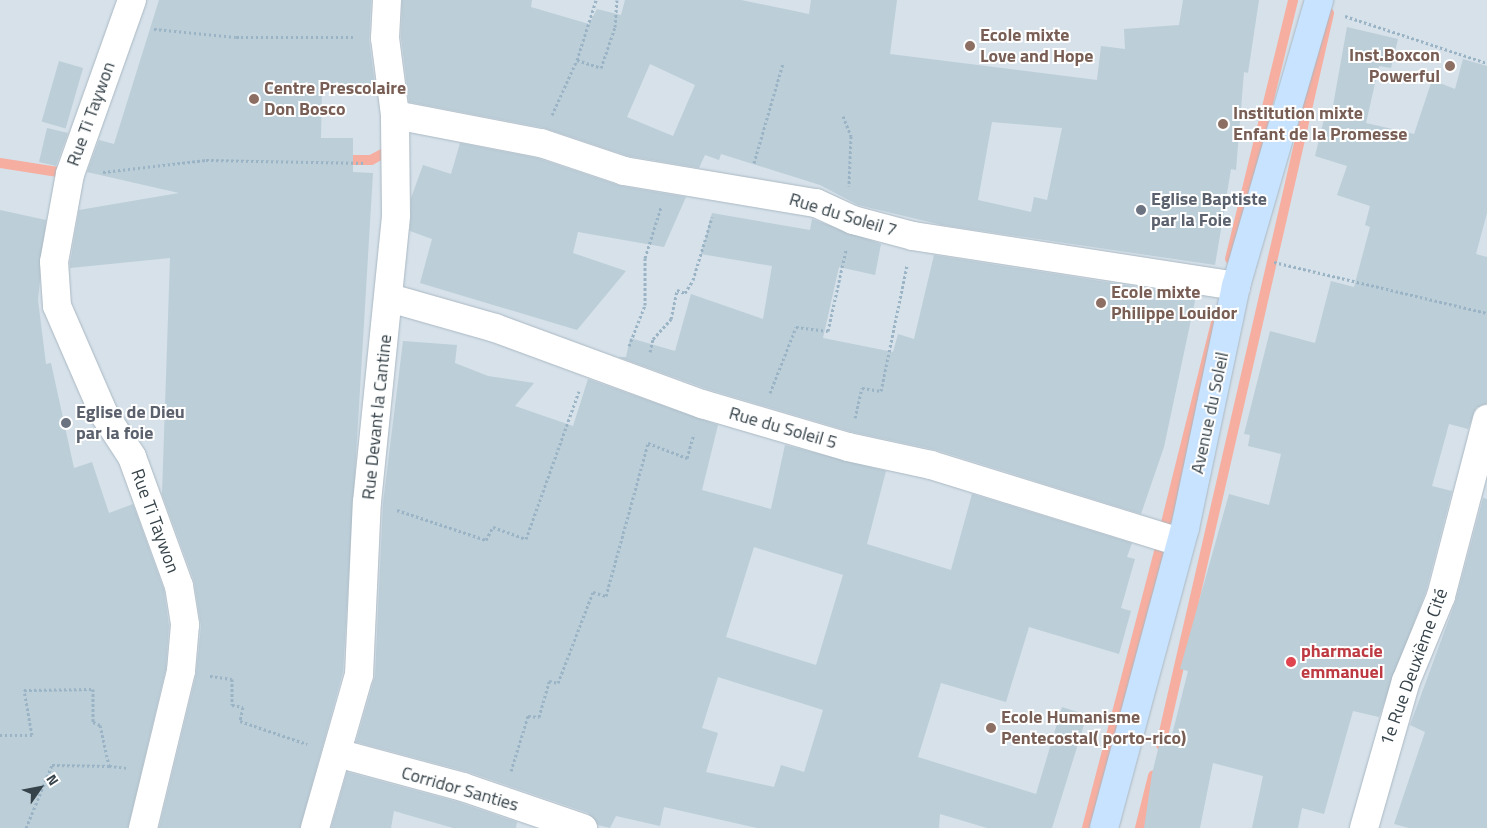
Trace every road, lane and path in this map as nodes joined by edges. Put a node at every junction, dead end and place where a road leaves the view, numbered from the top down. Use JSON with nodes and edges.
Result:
{"nodes":[{"id":1,"x":132,"y":0,"type":"edge"},
{"id":2,"x":386,"y":0,"type":"edge"},
{"id":3,"x":596,"y":0,"type":"edge"},
{"id":4,"x":616,"y":0,"type":"edge"},
{"id":5,"x":1319,"y":4,"type":"edge"},
{"id":6,"x":123,"y":27,"type":"junction"},
{"id":7,"x":385,"y":38,"type":"junction"},
{"id":8,"x":577,"y":60,"type":"junction"},
{"id":9,"x":783,"y":63,"type":"dead end"},
{"id":10,"x":1487,"y":63,"type":"edge"},
{"id":11,"x":396,"y":116,"type":"junction"},
{"id":12,"x":843,"y":116,"type":"dead end"},
{"id":13,"x":541,"y":143,"type":"junction"},
{"id":14,"x":395,"y":164,"type":"junction"},
{"id":15,"x":70,"y":174,"type":"junction"},
{"id":16,"x":668,"y":175,"type":"junction"},
{"id":17,"x":733,"y":190,"type":"junction"},
{"id":18,"x":850,"y":218,"type":"junction"},
{"id":19,"x":913,"y":236,"type":"junction"},
{"id":20,"x":1247,"y":255,"type":"junction"},
{"id":21,"x":1236,"y":286,"type":"junction"},
{"id":22,"x":390,"y":298,"type":"junction"},
{"id":23,"x":1487,"y":313,"type":"edge"},
{"id":24,"x":588,"y":362,"type":"junction"},
{"id":25,"x":616,"y":373,"type":"junction"},
{"id":26,"x":641,"y":384,"type":"junction"},
{"id":27,"x":702,"y":404,"type":"junction"},
{"id":28,"x":1487,"y":419,"type":"edge"},
{"id":29,"x":760,"y":422,"type":"junction"},
{"id":30,"x":848,"y":447,"type":"junction"},
{"id":31,"x":367,"y":502,"type":"junction"},
{"id":32,"x":1180,"y":542,"type":"junction"},
{"id":33,"x":181,"y":671,"type":"junction"},
{"id":34,"x":0,"y":735,"type":"edge"},
{"id":35,"x":336,"y":753,"type":"junction"},
{"id":36,"x":109,"y":766,"type":"junction"},
{"id":37,"x":158,"y":772,"type":"junction"},
{"id":38,"x":501,"y":800,"type":"junction"},
{"id":39,"x":26,"y":828,"type":"edge"},
{"id":40,"x":143,"y":828,"type":"edge"},
{"id":41,"x":315,"y":828,"type":"edge"},
{"id":42,"x":584,"y":828,"type":"edge"},
{"id":43,"x":1104,"y":828,"type":"edge"},
{"id":44,"x":1364,"y":828,"type":"edge"}],
"edges":[{"from":1,"to":6,"type":"street","name":"Rue Ti Taywon"},
{"from":2,"to":7,"type":"street","name":"Rue Devant la Cantine"},
{"from":3,"to":8,"type":"path"},
{"from":4,"to":8,"type":"path"},
{"from":5,"to":10,"type":"path"},
{"from":5,"to":20,"type":"main road","name":"Avenue du Soleil"},
{"from":6,"to":7,"type":"path"},
{"from":6,"to":15,"type":"street","name":"Rue Ti Taywon"},
{"from":7,"to":11,"type":"street","name":"Rue Devant la Cantine"},
{"from":8,"to":13,"type":"path"},
{"from":9,"to":17,"type":"path"},
{"from":11,"to":13,"type":"street","name":"Rue du Soleil 7"},
{"from":11,"to":14,"type":"street","name":"Rue Devant la Cantine"},
{"from":12,"to":18,"type":"path"},
{"from":13,"to":16,"type":"street","name":"Rue du Soleil 7"},
{"from":14,"to":15,"type":"path"},
{"from":14,"to":22,"type":"street","name":"Rue Devant la Cantine"},
{"from":15,"to":33,"type":"street","name":"Rue Ti Taywon"},
{"from":16,"to":17,"type":"street","name":"Rue du Soleil 7"},
{"from":16,"to":25,"type":"path"},
{"from":17,"to":18,"type":"street","name":"Rue du Soleil 7"},
{"from":17,"to":26,"type":"path"},
{"from":18,"to":19,"type":"street","name":"Rue du Soleil 7"},
{"from":18,"to":29,"type":"path"},
{"from":19,"to":21,"type":"street","name":"Rue du Soleil 7"},
{"from":19,"to":30,"type":"path"},
{"from":20,"to":21,"type":"main road","name":"Avenue du Soleil"},
{"from":20,"to":23,"type":"path"},
{"from":21,"to":32,"type":"main road","name":"Avenue du Soleil"},
{"from":22,"to":24,"type":"street","name":"Rue du Soleil 5"},
{"from":22,"to":31,"type":"street","name":"Rue Devant la Cantine"},
{"from":24,"to":25,"type":"street","name":"Rue du Soleil 5"},
{"from":24,"to":31,"type":"path"},
{"from":25,"to":26,"type":"street","name":"Rue du Soleil 5"},
{"from":26,"to":27,"type":"street","name":"Rue du Soleil 5"},
{"from":27,"to":29,"type":"street","name":"Rue du Soleil 5"},
{"from":27,"to":38,"type":"path"},
{"from":28,"to":44,"type":"street","name":"1e Rue Deuxième Cité"},
{"from":29,"to":30,"type":"street","name":"Rue du Soleil 5"},
{"from":30,"to":32,"type":"street","name":"Rue du Soleil 5"},
{"from":31,"to":35,"type":"street","name":"Rue Devant la Cantine"},
{"from":32,"to":43,"type":"main road","name":"Avenue du Soleil"},
{"from":33,"to":35,"type":"path"},
{"from":33,"to":37,"type":"street","name":"Rue Ti Taywon"},
{"from":34,"to":36,"type":"path"},
{"from":35,"to":38,"type":"street","name":"Corridor Santies"},
{"from":35,"to":41,"type":"street","name":"Rue Devant la Cantine"},
{"from":36,"to":37,"type":"path"},
{"from":36,"to":39,"type":"path"},
{"from":37,"to":40,"type":"street","name":"Rue Ti Taywon"},
{"from":38,"to":42,"type":"street","name":"Corridor Santies"}]}
